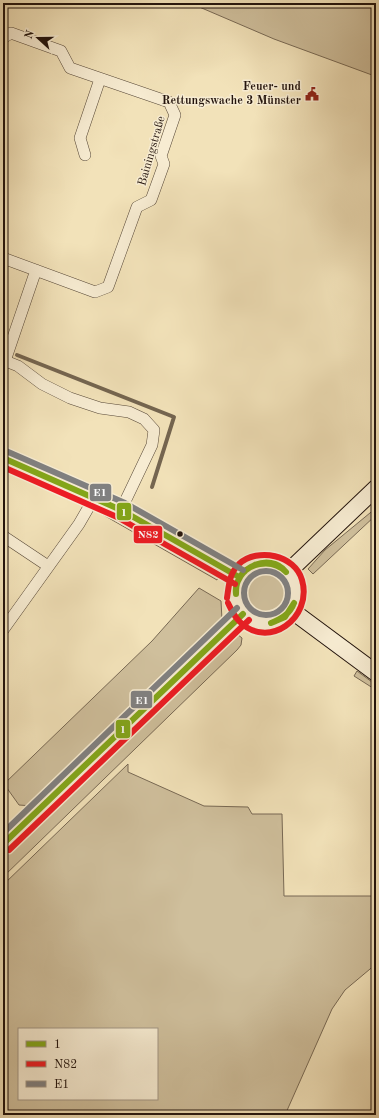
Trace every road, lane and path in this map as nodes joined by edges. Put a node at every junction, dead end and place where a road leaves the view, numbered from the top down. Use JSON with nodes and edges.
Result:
{"nodes":[{"id":1,"x":3,"y":38,"type":"edge"},
{"id":2,"x":100,"y":79,"type":"junction"},
{"id":3,"x":85,"y":155,"type":"dead end"},
{"id":4,"x":3,"y":258,"type":"edge"},
{"id":5,"x":36,"y":270,"type":"junction"},
{"id":6,"x":4,"y":360,"type":"edge"},
{"id":7,"x":3,"y":458,"type":"edge"},
{"id":8,"x":376,"y":488,"type":"edge"},
{"id":9,"x":94,"y":498,"type":"junction"},
{"id":10,"x":121,"y":510,"type":"junction"},
{"id":11,"x":3,"y":536,"type":"edge"},
{"id":12,"x":48,"y":566,"type":"junction"},
{"id":13,"x":288,"y":572,"type":"junction"},
{"id":14,"x":239,"y":577,"type":"junction"},
{"id":15,"x":291,"y":610,"type":"junction"},
{"id":16,"x":243,"y":614,"type":"junction"},
{"id":17,"x":3,"y":630,"type":"edge"},
{"id":18,"x":376,"y":673,"type":"edge"},
{"id":19,"x":3,"y":844,"type":"edge"}],
"edges":[{"from":1,"to":2,"type":"street","name":"Bainingstraße"},
{"from":2,"to":3,"type":"street"},
{"from":2,"to":5,"type":"street","name":"Bainingstraße"},
{"from":4,"to":5,"type":"street","name":"Bainingstraße"},
{"from":5,"to":6,"type":"street"},
{"from":6,"to":10,"type":"street"},
{"from":7,"to":9,"type":"main road"},
{"from":8,"to":13,"type":"main road"},
{"from":9,"to":10,"type":"main road"},
{"from":9,"to":12,"type":"street"},
{"from":10,"to":14,"type":"main road"},
{"from":11,"to":12,"type":"street"},
{"from":12,"to":17,"type":"street"},
{"from":13,"to":14,"type":"main road"},
{"from":13,"to":15,"type":"main road"},
{"from":14,"to":16,"type":"main road"},
{"from":15,"to":16,"type":"main road"},
{"from":15,"to":18,"type":"main road"},
{"from":16,"to":19,"type":"main road"}]}
